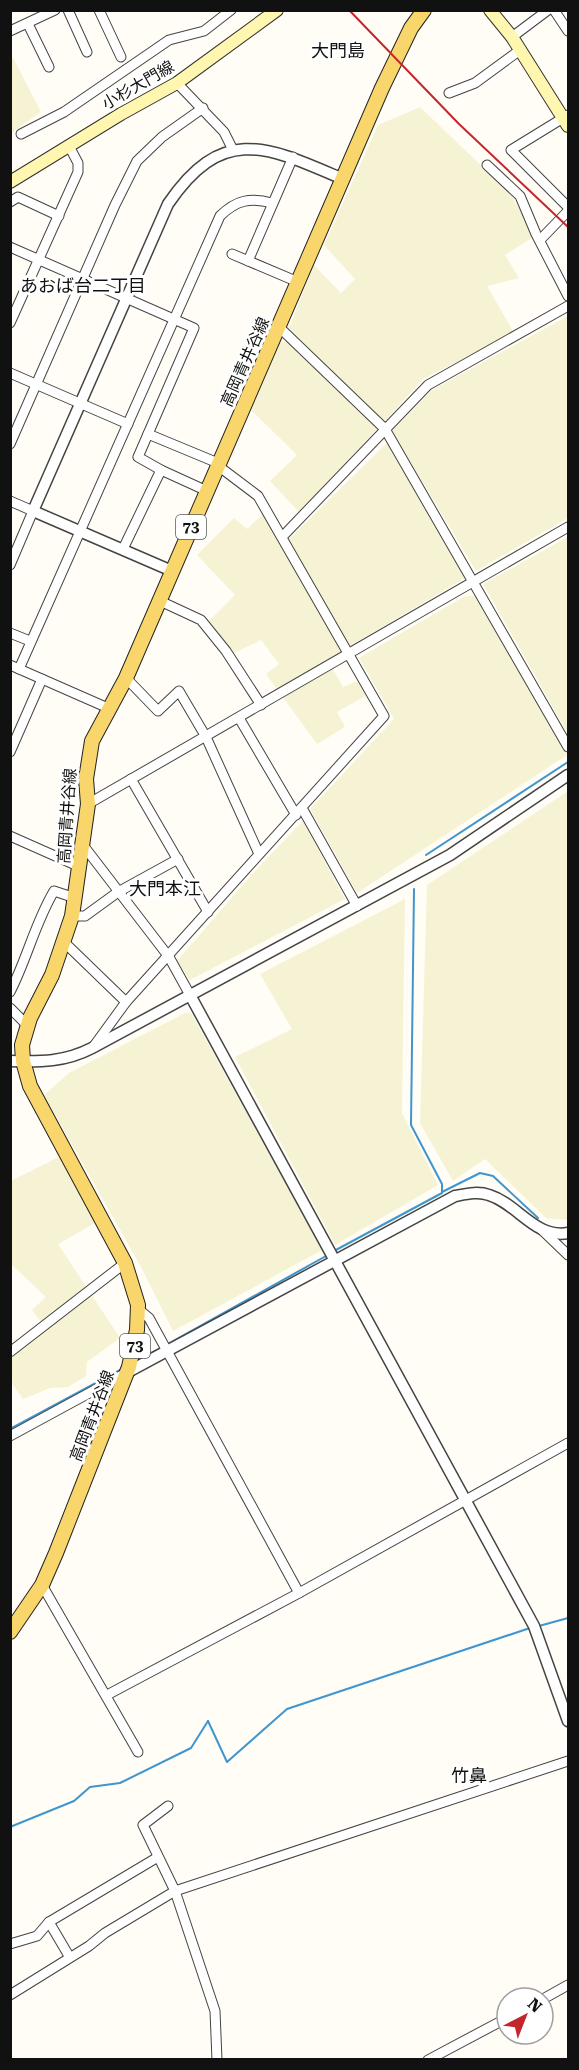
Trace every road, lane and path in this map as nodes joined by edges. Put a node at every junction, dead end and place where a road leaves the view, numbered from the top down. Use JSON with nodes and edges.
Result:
{"nodes":[{"id":1,"x":55,"y":10,"type":"edge"},
{"id":2,"x":68,"y":10,"type":"edge"},
{"id":3,"x":99,"y":10,"type":"edge"},
{"id":4,"x":231,"y":10,"type":"edge"},
{"id":5,"x":277,"y":10,"type":"edge"},
{"id":6,"x":424,"y":10,"type":"edge"},
{"id":7,"x":490,"y":10,"type":"edge"},
{"id":8,"x":548,"y":10,"type":"edge"},
{"id":9,"x":554,"y":10,"type":"edge"},
{"id":10,"x":28,"y":24,"type":"junction"},
{"id":11,"x":10,"y":31,"type":"edge"},
{"id":12,"x":568,"y":32,"type":"edge"},
{"id":13,"x":512,"y":37,"type":"junction"},
{"id":14,"x":520,"y":50,"type":"junction"},
{"id":15,"x":87,"y":52,"type":"dead end"},
{"id":16,"x":121,"y":57,"type":"dead end"},
{"id":17,"x":49,"y":67,"type":"dead end"},
{"id":18,"x":177,"y":83,"type":"junction"},
{"id":19,"x":448,"y":93,"type":"dead end"},
{"id":20,"x":202,"y":108,"type":"junction"},
{"id":21,"x":567,"y":120,"type":"edge"},
{"id":22,"x":21,"y":134,"type":"dead end"},
{"id":23,"x":69,"y":146,"type":"junction"},
{"id":24,"x":233,"y":150,"type":"junction"},
{"id":25,"x":292,"y":157,"type":"junction"},
{"id":26,"x":487,"y":165,"type":"dead end"},
{"id":27,"x":343,"y":179,"type":"junction"},
{"id":28,"x":10,"y":182,"type":"edge"},
{"id":29,"x":10,"y":202,"type":"edge"},
{"id":30,"x":272,"y":203,"type":"junction"},
{"id":31,"x":568,"y":209,"type":"edge"},
{"id":32,"x":59,"y":216,"type":"junction"},
{"id":33,"x":540,"y":240,"type":"junction"},
{"id":34,"x":10,"y":246,"type":"edge"},
{"id":35,"x":232,"y":254,"type":"dead end"},
{"id":36,"x":39,"y":259,"type":"junction"},
{"id":37,"x":248,"y":261,"type":"junction"},
{"id":38,"x":84,"y":279,"type":"junction"},
{"id":39,"x":298,"y":282,"type":"junction"},
{"id":40,"x":568,"y":296,"type":"edge"},
{"id":41,"x":127,"y":298,"type":"junction"},
{"id":42,"x":568,"y":306,"type":"edge"},
{"id":43,"x":174,"y":318,"type":"junction"},
{"id":44,"x":10,"y":323,"type":"edge"},
{"id":45,"x":279,"y":327,"type":"junction"},
{"id":46,"x":10,"y":373,"type":"edge"},
{"id":47,"x":37,"y":385,"type":"junction"},
{"id":48,"x":80,"y":403,"type":"junction"},
{"id":49,"x":128,"y":424,"type":"junction"},
{"id":50,"x":386,"y":429,"type":"junction"},
{"id":51,"x":148,"y":434,"type":"junction"},
{"id":52,"x":10,"y":444,"type":"edge"},
{"id":53,"x":218,"y":464,"type":"junction"},
{"id":54,"x":160,"y":470,"type":"junction"},
{"id":55,"x":207,"y":491,"type":"junction"},
{"id":56,"x":10,"y":501,"type":"edge"},
{"id":57,"x":33,"y":511,"type":"junction"},
{"id":58,"x":568,"y":527,"type":"edge"},
{"id":59,"x":82,"y":530,"type":"junction"},
{"id":60,"x":282,"y":537,"type":"junction"},
{"id":61,"x":123,"y":549,"type":"junction"},
{"id":62,"x":10,"y":565,"type":"edge"},
{"id":63,"x":172,"y":571,"type":"junction"},
{"id":64,"x":473,"y":581,"type":"junction"},
{"id":65,"x":160,"y":601,"type":"junction"},
{"id":66,"x":10,"y":633,"type":"edge"},
{"id":67,"x":30,"y":641,"type":"junction"},
{"id":68,"x":348,"y":654,"type":"junction"},
{"id":69,"x":15,"y":667,"type":"edge"},
{"id":70,"x":126,"y":678,"type":"junction"},
{"id":71,"x":42,"y":679,"type":"junction"},
{"id":72,"x":261,"y":705,"type":"junction"},
{"id":73,"x":108,"y":708,"type":"junction"},
{"id":74,"x":239,"y":718,"type":"junction"},
{"id":75,"x":206,"y":737,"type":"junction"},
{"id":76,"x":568,"y":747,"type":"edge"},
{"id":77,"x":10,"y":752,"type":"edge"},
{"id":78,"x":568,"y":775,"type":"edge"},
{"id":79,"x":131,"y":779,"type":"junction"},
{"id":80,"x":88,"y":804,"type":"junction"},
{"id":81,"x":299,"y":812,"type":"junction"},
{"id":82,"x":10,"y":836,"type":"edge"},
{"id":83,"x":82,"y":845,"type":"junction"},
{"id":84,"x":259,"y":854,"type":"junction"},
{"id":85,"x":178,"y":858,"type":"junction"},
{"id":86,"x":80,"y":867,"type":"junction"},
{"id":87,"x":118,"y":892,"type":"junction"},
{"id":88,"x":75,"y":898,"type":"junction"},
{"id":89,"x":357,"y":906,"type":"junction"},
{"id":90,"x":208,"y":912,"type":"junction"},
{"id":91,"x":72,"y":916,"type":"junction"},
{"id":92,"x":64,"y":942,"type":"junction"},
{"id":93,"x":169,"y":957,"type":"junction"},
{"id":94,"x":10,"y":992,"type":"edge"},
{"id":95,"x":190,"y":995,"type":"junction"},
{"id":96,"x":126,"y":1002,"type":"junction"},
{"id":97,"x":10,"y":1008,"type":"edge"},
{"id":98,"x":27,"y":1024,"type":"junction"},
{"id":99,"x":92,"y":1048,"type":"junction"},
{"id":100,"x":16,"y":1061,"type":"edge"},
{"id":101,"x":542,"y":1230,"type":"junction"},
{"id":102,"x":568,"y":1233,"type":"edge"},
{"id":103,"x":568,"y":1255,"type":"edge"},
{"id":104,"x":334,"y":1262,"type":"junction"},
{"id":105,"x":125,"y":1263,"type":"junction"},
{"id":106,"x":138,"y":1308,"type":"junction"},
{"id":107,"x":10,"y":1352,"type":"edge"},
{"id":108,"x":168,"y":1352,"type":"junction"},
{"id":109,"x":126,"y":1373,"type":"junction"},
{"id":110,"x":10,"y":1437,"type":"edge"},
{"id":111,"x":568,"y":1443,"type":"edge"},
{"id":112,"x":465,"y":1499,"type":"junction"},
{"id":113,"x":42,"y":1585,"type":"junction"},
{"id":114,"x":299,"y":1593,"type":"junction"},
{"id":115,"x":10,"y":1632,"type":"edge"},
{"id":116,"x":107,"y":1695,"type":"junction"},
{"id":117,"x":568,"y":1721,"type":"edge"},
{"id":118,"x":138,"y":1752,"type":"dead end"},
{"id":119,"x":568,"y":1761,"type":"edge"},
{"id":120,"x":168,"y":1806,"type":"dead end"},
{"id":121,"x":158,"y":1857,"type":"junction"},
{"id":122,"x":175,"y":1891,"type":"junction"},
{"id":123,"x":49,"y":1922,"type":"junction"},
{"id":124,"x":10,"y":1944,"type":"edge"},
{"id":125,"x":69,"y":1956,"type":"junction"},
{"id":126,"x":10,"y":1995,"type":"edge"},
{"id":127,"x":495,"y":2024,"type":"edge"},
{"id":128,"x":216,"y":2060,"type":"edge"},
{"id":129,"x":428,"y":2060,"type":"edge"}],
"edges":[{"from":1,"to":10,"type":"street"},
{"from":2,"to":15,"type":"street"},
{"from":3,"to":16,"type":"street"},
{"from":4,"to":22,"type":"street"},
{"from":5,"to":18,"type":"main road","name":"小杉大門線"},
{"from":6,"to":27,"type":"main road","name":"高岡青井谷線","number":"73"},
{"from":7,"to":13,"type":"main road"},
{"from":8,"to":13,"type":"street"},
{"from":9,"to":12,"type":"street"},
{"from":10,"to":11,"type":"street"},
{"from":10,"to":17,"type":"street"},
{"from":13,"to":14,"type":"main road"},
{"from":14,"to":19,"type":"street"},
{"from":14,"to":21,"type":"main road"},
{"from":18,"to":20,"type":"street"},
{"from":18,"to":23,"type":"main road","name":"小杉大門線"},
{"from":20,"to":24,"type":"street"},
{"from":20,"to":38,"type":"street"},
{"from":21,"to":31,"type":"street"},
{"from":23,"to":28,"type":"main road","name":"小杉大門線"},
{"from":23,"to":32,"type":"street"},
{"from":24,"to":25,"type":"street"},
{"from":24,"to":41,"type":"street"},
{"from":25,"to":27,"type":"street"},
{"from":25,"to":30,"type":"street"},
{"from":26,"to":33,"type":"street"},
{"from":27,"to":39,"type":"main road","name":"高岡青井谷線","number":"73"},
{"from":29,"to":32,"type":"street"},
{"from":30,"to":37,"type":"street"},
{"from":30,"to":43,"type":"street"},
{"from":31,"to":33,"type":"street"},
{"from":32,"to":36,"type":"street"},
{"from":33,"to":40,"type":"street"},
{"from":34,"to":36,"type":"street"},
{"from":35,"to":37,"type":"street"},
{"from":36,"to":38,"type":"street"},
{"from":36,"to":44,"type":"street"},
{"from":37,"to":39,"type":"street"},
{"from":38,"to":41,"type":"street"},
{"from":38,"to":47,"type":"street"},
{"from":39,"to":45,"type":"main road","name":"高岡青井谷線","number":"73"},
{"from":41,"to":43,"type":"street"},
{"from":41,"to":48,"type":"street"},
{"from":42,"to":50,"type":"street"},
{"from":43,"to":49,"type":"street"},
{"from":43,"to":51,"type":"street"},
{"from":45,"to":50,"type":"street"},
{"from":45,"to":53,"type":"main road","name":"高岡青井谷線","number":"73"},
{"from":46,"to":47,"type":"street"},
{"from":47,"to":48,"type":"street"},
{"from":47,"to":52,"type":"street"},
{"from":48,"to":49,"type":"street"},
{"from":48,"to":57,"type":"street"},
{"from":49,"to":59,"type":"street"},
{"from":50,"to":60,"type":"street"},
{"from":50,"to":64,"type":"street"},
{"from":51,"to":53,"type":"street"},
{"from":51,"to":54,"type":"street"},
{"from":53,"to":55,"type":"main road","name":"高岡青井谷線","number":"73"},
{"from":53,"to":60,"type":"street"},
{"from":54,"to":55,"type":"street"},
{"from":54,"to":61,"type":"street"},
{"from":55,"to":63,"type":"main road","name":"高岡青井谷線","number":"73"},
{"from":56,"to":57,"type":"street"},
{"from":57,"to":59,"type":"street"},
{"from":57,"to":62,"type":"street"},
{"from":58,"to":64,"type":"street"},
{"from":59,"to":61,"type":"street"},
{"from":59,"to":67,"type":"street"},
{"from":60,"to":68,"type":"street"},
{"from":61,"to":63,"type":"street"},
{"from":63,"to":65,"type":"main road","name":"高岡青井谷線","number":"73"},
{"from":64,"to":68,"type":"street"},
{"from":64,"to":76,"type":"street"},
{"from":65,"to":70,"type":"main road","name":"高岡青井谷線","number":"73"},
{"from":65,"to":72,"type":"street"},
{"from":66,"to":67,"type":"street"},
{"from":67,"to":69,"type":"street"},
{"from":68,"to":72,"type":"street"},
{"from":68,"to":81,"type":"street"},
{"from":69,"to":71,"type":"street"},
{"from":70,"to":73,"type":"main road","name":"高岡青井谷線","number":"73"},
{"from":70,"to":75,"type":"street"},
{"from":71,"to":73,"type":"street"},
{"from":71,"to":77,"type":"street"},
{"from":72,"to":74,"type":"street"},
{"from":73,"to":80,"type":"main road","name":"高岡青井谷線","number":"73"},
{"from":74,"to":75,"type":"street"},
{"from":74,"to":81,"type":"street"},
{"from":75,"to":79,"type":"street"},
{"from":75,"to":84,"type":"street"},
{"from":78,"to":89,"type":"street"},
{"from":79,"to":80,"type":"street"},
{"from":79,"to":85,"type":"street"},
{"from":80,"to":83,"type":"main road","name":"高岡青井谷線","number":"73"},
{"from":81,"to":84,"type":"street"},
{"from":81,"to":89,"type":"street"},
{"from":82,"to":86,"type":"street"},
{"from":83,"to":86,"type":"main road","name":"高岡青井谷線","number":"73"},
{"from":83,"to":87,"type":"street"},
{"from":84,"to":90,"type":"street"},
{"from":85,"to":87,"type":"street"},
{"from":85,"to":90,"type":"street"},
{"from":86,"to":88,"type":"main road","name":"高岡青井谷線","number":"73"},
{"from":87,"to":91,"type":"street"},
{"from":87,"to":93,"type":"street"},
{"from":88,"to":91,"type":"main road","name":"高岡青井谷線","number":"73"},
{"from":88,"to":94,"type":"street"},
{"from":89,"to":95,"type":"street"},
{"from":90,"to":93,"type":"street"},
{"from":91,"to":92,"type":"main road","name":"高岡青井谷線","number":"73"},
{"from":92,"to":96,"type":"street"},
{"from":92,"to":98,"type":"main road","name":"高岡青井谷線","number":"73"},
{"from":93,"to":95,"type":"street"},
{"from":93,"to":96,"type":"street"},
{"from":95,"to":99,"type":"street"},
{"from":95,"to":104,"type":"street"},
{"from":96,"to":99,"type":"street"},
{"from":97,"to":98,"type":"street"},
{"from":98,"to":100,"type":"main road","name":"高岡青井谷線","number":"73"},
{"from":99,"to":100,"type":"street"},
{"from":100,"to":105,"type":"main road","name":"高岡青井谷線","number":"73"},
{"from":101,"to":102,"type":"street"},
{"from":101,"to":103,"type":"street"},
{"from":101,"to":104,"type":"street"},
{"from":104,"to":108,"type":"street"},
{"from":104,"to":112,"type":"street"},
{"from":105,"to":106,"type":"main road","name":"高岡青井谷線","number":"73"},
{"from":105,"to":107,"type":"street"},
{"from":106,"to":108,"type":"street"},
{"from":106,"to":109,"type":"main road","name":"高岡青井谷線","number":"73"},
{"from":108,"to":109,"type":"street"},
{"from":108,"to":114,"type":"street"},
{"from":109,"to":110,"type":"street"},
{"from":109,"to":113,"type":"main road","name":"高岡青井谷線","number":"73"},
{"from":111,"to":112,"type":"street"},
{"from":112,"to":114,"type":"street"},
{"from":112,"to":117,"type":"street"},
{"from":113,"to":115,"type":"main road","name":"高岡青井谷線","number":"73"},
{"from":113,"to":116,"type":"street"},
{"from":114,"to":116,"type":"street"},
{"from":116,"to":118,"type":"street"},
{"from":119,"to":122,"type":"street"},
{"from":120,"to":121,"type":"street"},
{"from":121,"to":122,"type":"street"},
{"from":121,"to":123,"type":"street"},
{"from":122,"to":125,"type":"street"},
{"from":122,"to":128,"type":"street"},
{"from":123,"to":124,"type":"street"},
{"from":123,"to":125,"type":"street"},
{"from":125,"to":126,"type":"street"},
{"from":127,"to":129,"type":"street"}]}
